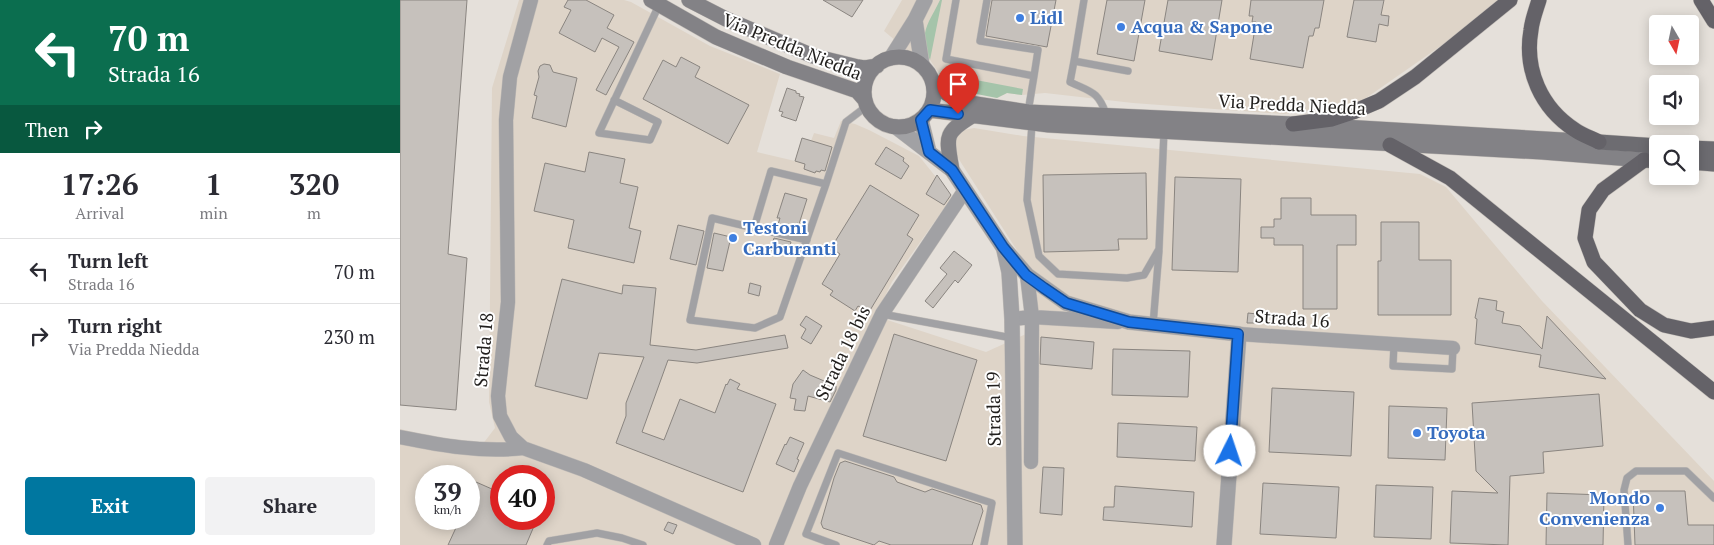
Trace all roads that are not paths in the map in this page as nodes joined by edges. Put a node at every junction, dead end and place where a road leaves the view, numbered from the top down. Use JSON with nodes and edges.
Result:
{"nodes":[{"id":1,"x":531,"y":0,"type":"edge"},
{"id":2,"x":688,"y":0,"type":"edge"},
{"id":3,"x":925,"y":0,"type":"edge"},
{"id":4,"x":956,"y":0,"type":"edge"},
{"id":5,"x":987,"y":0,"type":"edge"},
{"id":6,"x":1084,"y":0,"type":"edge"},
{"id":7,"x":1510,"y":0,"type":"edge"},
{"id":8,"x":1539,"y":0,"type":"edge"},
{"id":9,"x":1701,"y":0,"type":"edge"},
{"id":10,"x":655,"y":2,"type":"edge"},
{"id":11,"x":915,"y":20,"type":"junction"},
{"id":12,"x":1714,"y":21,"type":"edge"},
{"id":13,"x":891,"y":58,"type":"junction"},
{"id":14,"x":1074,"y":60,"type":"junction"},
{"id":15,"x":922,"y":65,"type":"junction"},
{"id":16,"x":877,"y":66,"type":"junction"},
{"id":17,"x":1128,"y":71,"type":"dead end"},
{"id":18,"x":1034,"y":76,"type":"junction"},
{"id":19,"x":932,"y":80,"type":"junction"},
{"id":20,"x":614,"y":100,"type":"junction"},
{"id":21,"x":866,"y":103,"type":"junction"},
{"id":22,"x":1106,"y":114,"type":"junction"},
{"id":23,"x":925,"y":115,"type":"junction"},
{"id":24,"x":972,"y":116,"type":"junction"},
{"id":25,"x":1030,"y":117,"type":"junction"},
{"id":26,"x":1293,"y":124,"type":"junction"},
{"id":27,"x":896,"y":127,"type":"junction"},
{"id":28,"x":1164,"y":131,"type":"junction"},
{"id":29,"x":1599,"y":142,"type":"junction"},
{"id":30,"x":1390,"y":145,"type":"junction"},
{"id":31,"x":1649,"y":145,"type":"edge"},
{"id":32,"x":1699,"y":148,"type":"edge"},
{"id":33,"x":1714,"y":149,"type":"edge"},
{"id":34,"x":929,"y":152,"type":"junction"},
{"id":35,"x":1649,"y":160,"type":"edge"},
{"id":36,"x":1649,"y":161,"type":"edge"},
{"id":37,"x":1699,"y":163,"type":"edge"},
{"id":38,"x":1714,"y":164,"type":"edge"},
{"id":39,"x":952,"y":170,"type":"junction"},
{"id":40,"x":826,"y":184,"type":"junction"},
{"id":41,"x":966,"y":190,"type":"junction"},
{"id":42,"x":754,"y":228,"type":"junction"},
{"id":43,"x":807,"y":240,"type":"junction"},
{"id":44,"x":1003,"y":247,"type":"junction"},
{"id":45,"x":1159,"y":249,"type":"junction"},
{"id":46,"x":1009,"y":272,"type":"junction"},
{"id":47,"x":1026,"y":275,"type":"junction"},
{"id":48,"x":1031,"y":310,"type":"junction"},
{"id":49,"x":882,"y":314,"type":"junction"},
{"id":50,"x":1012,"y":319,"type":"junction"},
{"id":51,"x":1129,"y":322,"type":"junction"},
{"id":52,"x":1153,"y":325,"type":"junction"},
{"id":53,"x":1714,"y":328,"type":"edge"},
{"id":54,"x":1238,"y":334,"type":"junction"},
{"id":55,"x":1012,"y":338,"type":"junction"},
{"id":56,"x":1394,"y":344,"type":"junction"},
{"id":57,"x":1453,"y":348,"type":"joint"},
{"id":58,"x":1714,"y":392,"type":"edge"},
{"id":59,"x":400,"y":437,"type":"edge"},
{"id":60,"x":523,"y":448,"type":"junction"},
{"id":61,"x":1031,"y":462,"type":"dead end"},
{"id":62,"x":1714,"y":498,"type":"edge"},
{"id":63,"x":547,"y":545,"type":"edge"},
{"id":64,"x":643,"y":545,"type":"edge"},
{"id":65,"x":754,"y":545,"type":"edge"},
{"id":66,"x":776,"y":545,"type":"edge"},
{"id":67,"x":836,"y":545,"type":"edge"},
{"id":68,"x":984,"y":545,"type":"edge"},
{"id":69,"x":1015,"y":545,"type":"edge"},
{"id":70,"x":1224,"y":545,"type":"edge"},
{"id":71,"x":1628,"y":545,"type":"edge"}],
"edges":[{"from":1,"to":60,"type":"street","name":"Strada 18"},
{"from":2,"to":16,"type":"main road","name":"Via Predda Niedda"},
{"from":3,"to":11,"type":"street"},
{"from":4,"to":18,"type":"lane"},
{"from":5,"to":18,"type":"lane"},
{"from":6,"to":14,"type":"lane"},
{"from":7,"to":26,"type":"highway"},
{"from":8,"to":29,"type":"highway"},
{"from":9,"to":12,"type":"highway"},
{"from":10,"to":20,"type":"lane"},
{"from":10,"to":21,"type":"main road","name":"Via Predda Niedda"},
{"from":11,"to":13,"type":"street"},
{"from":11,"to":15,"type":"street"},
{"from":13,"to":15,"type":"main road"},
{"from":13,"to":16,"type":"main road"},
{"from":14,"to":17,"type":"lane"},
{"from":14,"to":22,"type":"lane"},
{"from":15,"to":19,"type":"main road"},
{"from":16,"to":21,"type":"main road"},
{"from":18,"to":25,"type":"lane"},
{"from":19,"to":23,"type":"main road"},
{"from":19,"to":25,"type":"main road","name":"Via Predda Niedda"},
{"from":20,"to":20,"type":"lane"},
{"from":21,"to":27,"type":"main road"},
{"from":21,"to":40,"type":"lane"},
{"from":22,"to":25,"type":"main road","name":"Via Predda Niedda"},
{"from":22,"to":26,"type":"main road","name":"Via Predda Niedda"},
{"from":23,"to":24,"type":"main road","name":"Via Predda Niedda"},
{"from":23,"to":27,"type":"main road"},
{"from":23,"to":34,"type":"street"},
{"from":24,"to":25,"type":"main road","name":"Via Predda Niedda"},
{"from":24,"to":39,"type":"main road"},
{"from":25,"to":28,"type":"main road","name":"Via Predda Niedda"},
{"from":25,"to":45,"type":"lane"},
{"from":26,"to":29,"type":"main road","name":"Via Predda Niedda"},
{"from":27,"to":34,"type":"street","name":"Strada 16"},
{"from":28,"to":30,"type":"main road","name":"Via Predda Niedda"},
{"from":28,"to":45,"type":"lane"},
{"from":29,"to":31,"type":"main road","name":"Via Predda Niedda"},
{"from":30,"to":35,"type":"main road","name":"Via Predda Niedda"},
{"from":30,"to":58,"type":"highway"},
{"from":32,"to":33,"type":"main road"},
{"from":34,"to":39,"type":"street","name":"Strada 16"},
{"from":36,"to":53,"type":"highway"},
{"from":37,"to":38,"type":"main road"},
{"from":39,"to":41,"type":"street","name":"Strada 16"},
{"from":40,"to":42,"type":"lane"},
{"from":40,"to":43,"type":"lane"},
{"from":41,"to":44,"type":"street","name":"Strada 16"},
{"from":41,"to":49,"type":"street","name":"Strada 18 bis"},
{"from":42,"to":43,"type":"lane"},
{"from":42,"to":43,"type":"lane"},
{"from":44,"to":46,"type":"street","name":"Strada 19"},
{"from":44,"to":47,"type":"street","name":"Strada 16"},
{"from":45,"to":52,"type":"lane"},
{"from":46,"to":48,"type":"street","name":"Strada 19"},
{"from":46,"to":50,"type":"street","name":"Strada 19"},
{"from":47,"to":48,"type":"street"},
{"from":47,"to":51,"type":"street","name":"Strada 16"},
{"from":48,"to":50,"type":"street","name":"Strada 16"},
{"from":48,"to":51,"type":"street","name":"Strada 16"},
{"from":48,"to":61,"type":"street"},
{"from":49,"to":55,"type":"lane"},
{"from":49,"to":66,"type":"street","name":"Strada 18 bis"},
{"from":50,"to":55,"type":"street","name":"Strada 19"},
{"from":51,"to":52,"type":"street","name":"Strada 16"},
{"from":52,"to":54,"type":"street","name":"Strada 16"},
{"from":54,"to":56,"type":"street","name":"Strada 16"},
{"from":54,"to":70,"type":"street"},
{"from":55,"to":69,"type":"street","name":"Strada 19"},
{"from":56,"to":57,"type":"street","name":"Strada 16"},
{"from":56,"to":57,"type":"lane"},
{"from":59,"to":60,"type":"street"},
{"from":60,"to":65,"type":"street","name":"Strada 18"},
{"from":62,"to":71,"type":"lane"},
{"from":63,"to":64,"type":"lane"},
{"from":67,"to":68,"type":"lane"}]}
